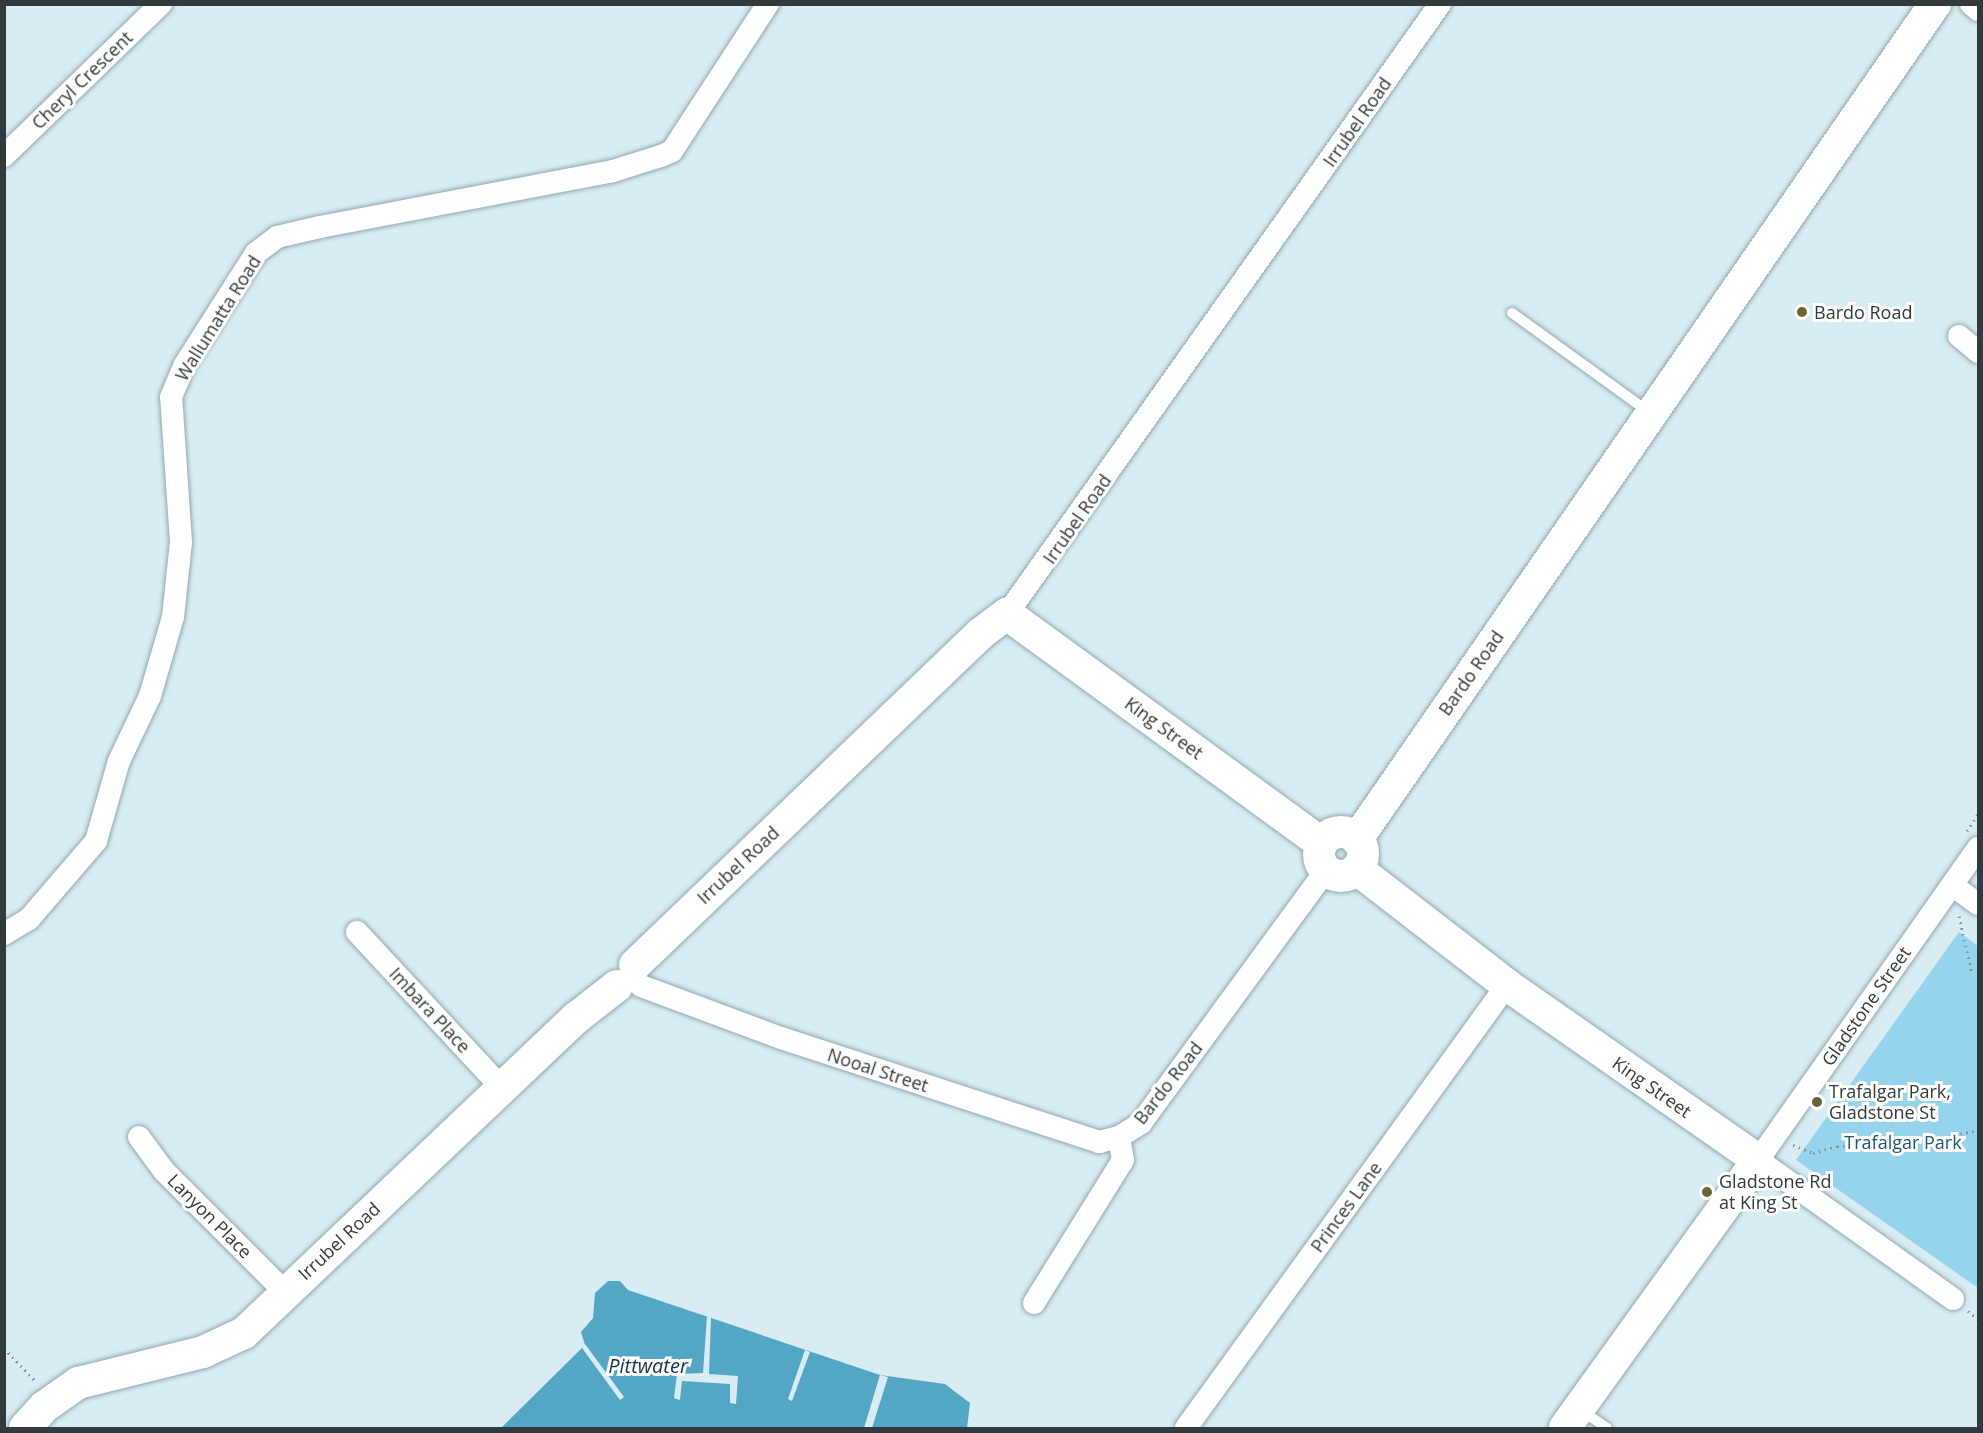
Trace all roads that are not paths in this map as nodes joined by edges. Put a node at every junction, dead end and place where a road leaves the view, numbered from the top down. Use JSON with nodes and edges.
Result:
{"nodes":[{"id":1,"x":161,"y":4,"type":"edge"},
{"id":2,"x":768,"y":4,"type":"edge"},
{"id":3,"x":1440,"y":4,"type":"edge"},
{"id":4,"x":1935,"y":4,"type":"edge"},
{"id":5,"x":1971,"y":4,"type":"edge"},
{"id":6,"x":1978,"y":10,"type":"edge"},
{"id":7,"x":4,"y":156,"type":"edge"},
{"id":8,"x":1512,"y":313,"type":"dead end"},
{"id":9,"x":1959,"y":336,"type":"dead end"},
{"id":10,"x":1978,"y":352,"type":"edge"},
{"id":11,"x":1650,"y":413,"type":"junction"},
{"id":12,"x":1007,"y":614,"type":"junction"},
{"id":13,"x":1978,"y":848,"type":"edge"},
{"id":14,"x":1335,"y":861,"type":"junction"},
{"id":15,"x":1952,"y":885,"type":"junction"},
{"id":16,"x":1978,"y":904,"type":"edge"},
{"id":17,"x":357,"y":932,"type":"dead end"},
{"id":18,"x":4,"y":934,"type":"edge"},
{"id":19,"x":631,"y":979,"type":"junction"},
{"id":20,"x":1507,"y":985,"type":"junction"},
{"id":21,"x":502,"y":1088,"type":"junction"},
{"id":22,"x":139,"y":1137,"type":"dead end"},
{"id":23,"x":1119,"y":1137,"type":"junction"},
{"id":24,"x":1758,"y":1160,"type":"junction"},
{"id":25,"x":285,"y":1292,"type":"junction"},
{"id":26,"x":1953,"y":1299,"type":"dead end"},
{"id":27,"x":1034,"y":1303,"type":"dead end"},
{"id":28,"x":1572,"y":1419,"type":"edge"},
{"id":29,"x":25,"y":1428,"type":"edge"},
{"id":30,"x":1186,"y":1428,"type":"edge"},
{"id":31,"x":1607,"y":1428,"type":"edge"}],
"edges":[{"from":1,"to":7,"type":"street","name":"Cheryl Crescent"},
{"from":2,"to":18,"type":"street","name":"Wallumatta Road"},
{"from":3,"to":12,"type":"street","name":"Irrubel Road"},
{"from":4,"to":11,"type":"street","name":"Bardo Road"},
{"from":5,"to":6,"type":"street"},
{"from":8,"to":11,"type":"lane"},
{"from":9,"to":10,"type":"street"},
{"from":11,"to":14,"type":"street","name":"Bardo Road"},
{"from":12,"to":14,"type":"street","name":"King Street"},
{"from":12,"to":19,"type":"street","name":"Irrubel Road"},
{"from":13,"to":15,"type":"street","name":"Gladstone Street"},
{"from":14,"to":20,"type":"street","name":"King Street"},
{"from":14,"to":23,"type":"street","name":"Bardo Road"},
{"from":15,"to":16,"type":"street"},
{"from":15,"to":24,"type":"street","name":"Gladstone Street"},
{"from":17,"to":21,"type":"street","name":"Imbara Place"},
{"from":19,"to":21,"type":"street","name":"Irrubel Road"},
{"from":19,"to":23,"type":"street","name":"Nooal Street"},
{"from":20,"to":24,"type":"street","name":"King Street"},
{"from":20,"to":30,"type":"street","name":"Princes Lane"},
{"from":21,"to":25,"type":"street","name":"Irrubel Road"},
{"from":22,"to":25,"type":"street","name":"Lanyon Place"},
{"from":23,"to":27,"type":"street","name":"Bardo Road"},
{"from":24,"to":26,"type":"street","name":"King Street"},
{"from":24,"to":28,"type":"street","name":"Gladstone Street"},
{"from":25,"to":29,"type":"street","name":"Irrubel Road"},
{"from":28,"to":31,"type":"lane"}]}
